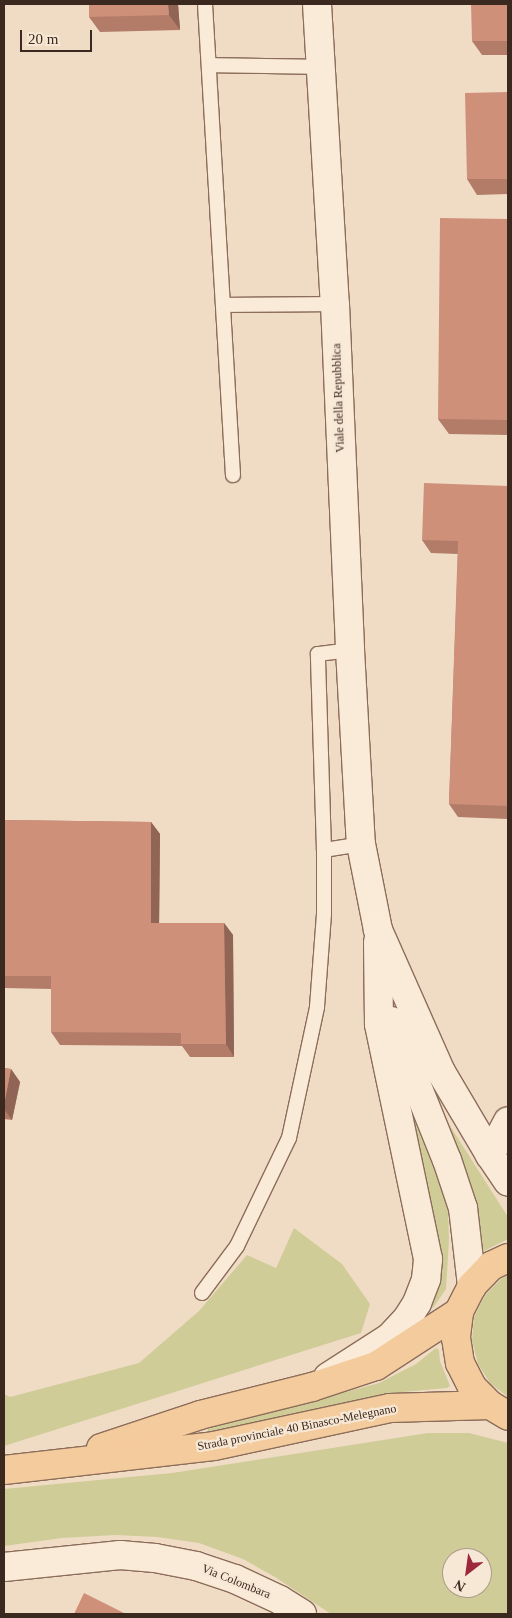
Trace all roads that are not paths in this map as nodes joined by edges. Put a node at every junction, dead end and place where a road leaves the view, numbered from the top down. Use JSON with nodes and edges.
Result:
{"nodes":[{"id":1,"x":206,"y":4,"type":"edge"},
{"id":2,"x":317,"y":4,"type":"edge"},
{"id":3,"x":209,"y":65,"type":"junction"},
{"id":4,"x":321,"y":67,"type":"junction"},
{"id":5,"x":335,"y":304,"type":"junction"},
{"id":6,"x":224,"y":305,"type":"junction"},
{"id":7,"x":233,"y":475,"type":"dead end"},
{"id":8,"x":350,"y":650,"type":"junction"},
{"id":9,"x":361,"y":844,"type":"junction"},
{"id":10,"x":324,"y":850,"type":"junction"},
{"id":11,"x":378,"y":930,"type":"junction"},
{"id":12,"x":379,"y":994,"type":"junction"},
{"id":13,"x":508,"y":1121,"type":"edge"},
{"id":14,"x":490,"y":1155,"type":"junction"},
{"id":15,"x":508,"y":1182,"type":"edge"},
{"id":16,"x":508,"y":1258,"type":"edge"},
{"id":17,"x":472,"y":1286,"type":"junction"},
{"id":18,"x":202,"y":1293,"type":"dead end"},
{"id":19,"x":459,"y":1312,"type":"junction"},
{"id":20,"x":312,"y":1387,"type":"junction"},
{"id":21,"x":499,"y":1410,"type":"edge"},
{"id":22,"x":45,"y":1466,"type":"junction"},
{"id":23,"x":4,"y":1470,"type":"edge"},
{"id":24,"x":4,"y":1566,"type":"edge"},
{"id":25,"x":302,"y":1614,"type":"edge"}],
"edges":[{"from":1,"to":3,"type":"lane"},
{"from":2,"to":4,"type":"street","name":"Viale della Repubblica"},
{"from":3,"to":4,"type":"lane"},
{"from":3,"to":6,"type":"lane"},
{"from":4,"to":5,"type":"street","name":"Viale della Repubblica"},
{"from":5,"to":6,"type":"lane"},
{"from":5,"to":8,"type":"street","name":"Viale della Repubblica"},
{"from":6,"to":7,"type":"lane"},
{"from":8,"to":9,"type":"street","name":"Viale della Repubblica"},
{"from":8,"to":10,"type":"lane"},
{"from":9,"to":10,"type":"lane"},
{"from":9,"to":11,"type":"street","name":"Viale della Repubblica"},
{"from":10,"to":18,"type":"lane"},
{"from":11,"to":12,"type":"street"},
{"from":11,"to":14,"type":"street"},
{"from":12,"to":17,"type":"street"},
{"from":12,"to":20,"type":"street"},
{"from":13,"to":14,"type":"street"},
{"from":14,"to":15,"type":"street"},
{"from":16,"to":17,"type":"main road","name":"Strada provinciale 40 Binasco-Melegnano"},
{"from":17,"to":19,"type":"main road","name":"Strada provinciale 40 Binasco-Melegnano"},
{"from":19,"to":20,"type":"main road","name":"Strada provinciale 40 Binasco-Melegnano"},
{"from":19,"to":21,"type":"main road","name":"Strada provinciale 40 Binasco-Melegnano"},
{"from":20,"to":22,"type":"main road","name":"Strada provinciale 40 Binasco-Melegnano"},
{"from":21,"to":22,"type":"main road","name":"Strada provinciale 40 Binasco-Melegnano"},
{"from":22,"to":23,"type":"main road","name":"Strada provinciale 40 Binasco-Melegnano"},
{"from":24,"to":25,"type":"street","name":"Via Colombara"}]}
